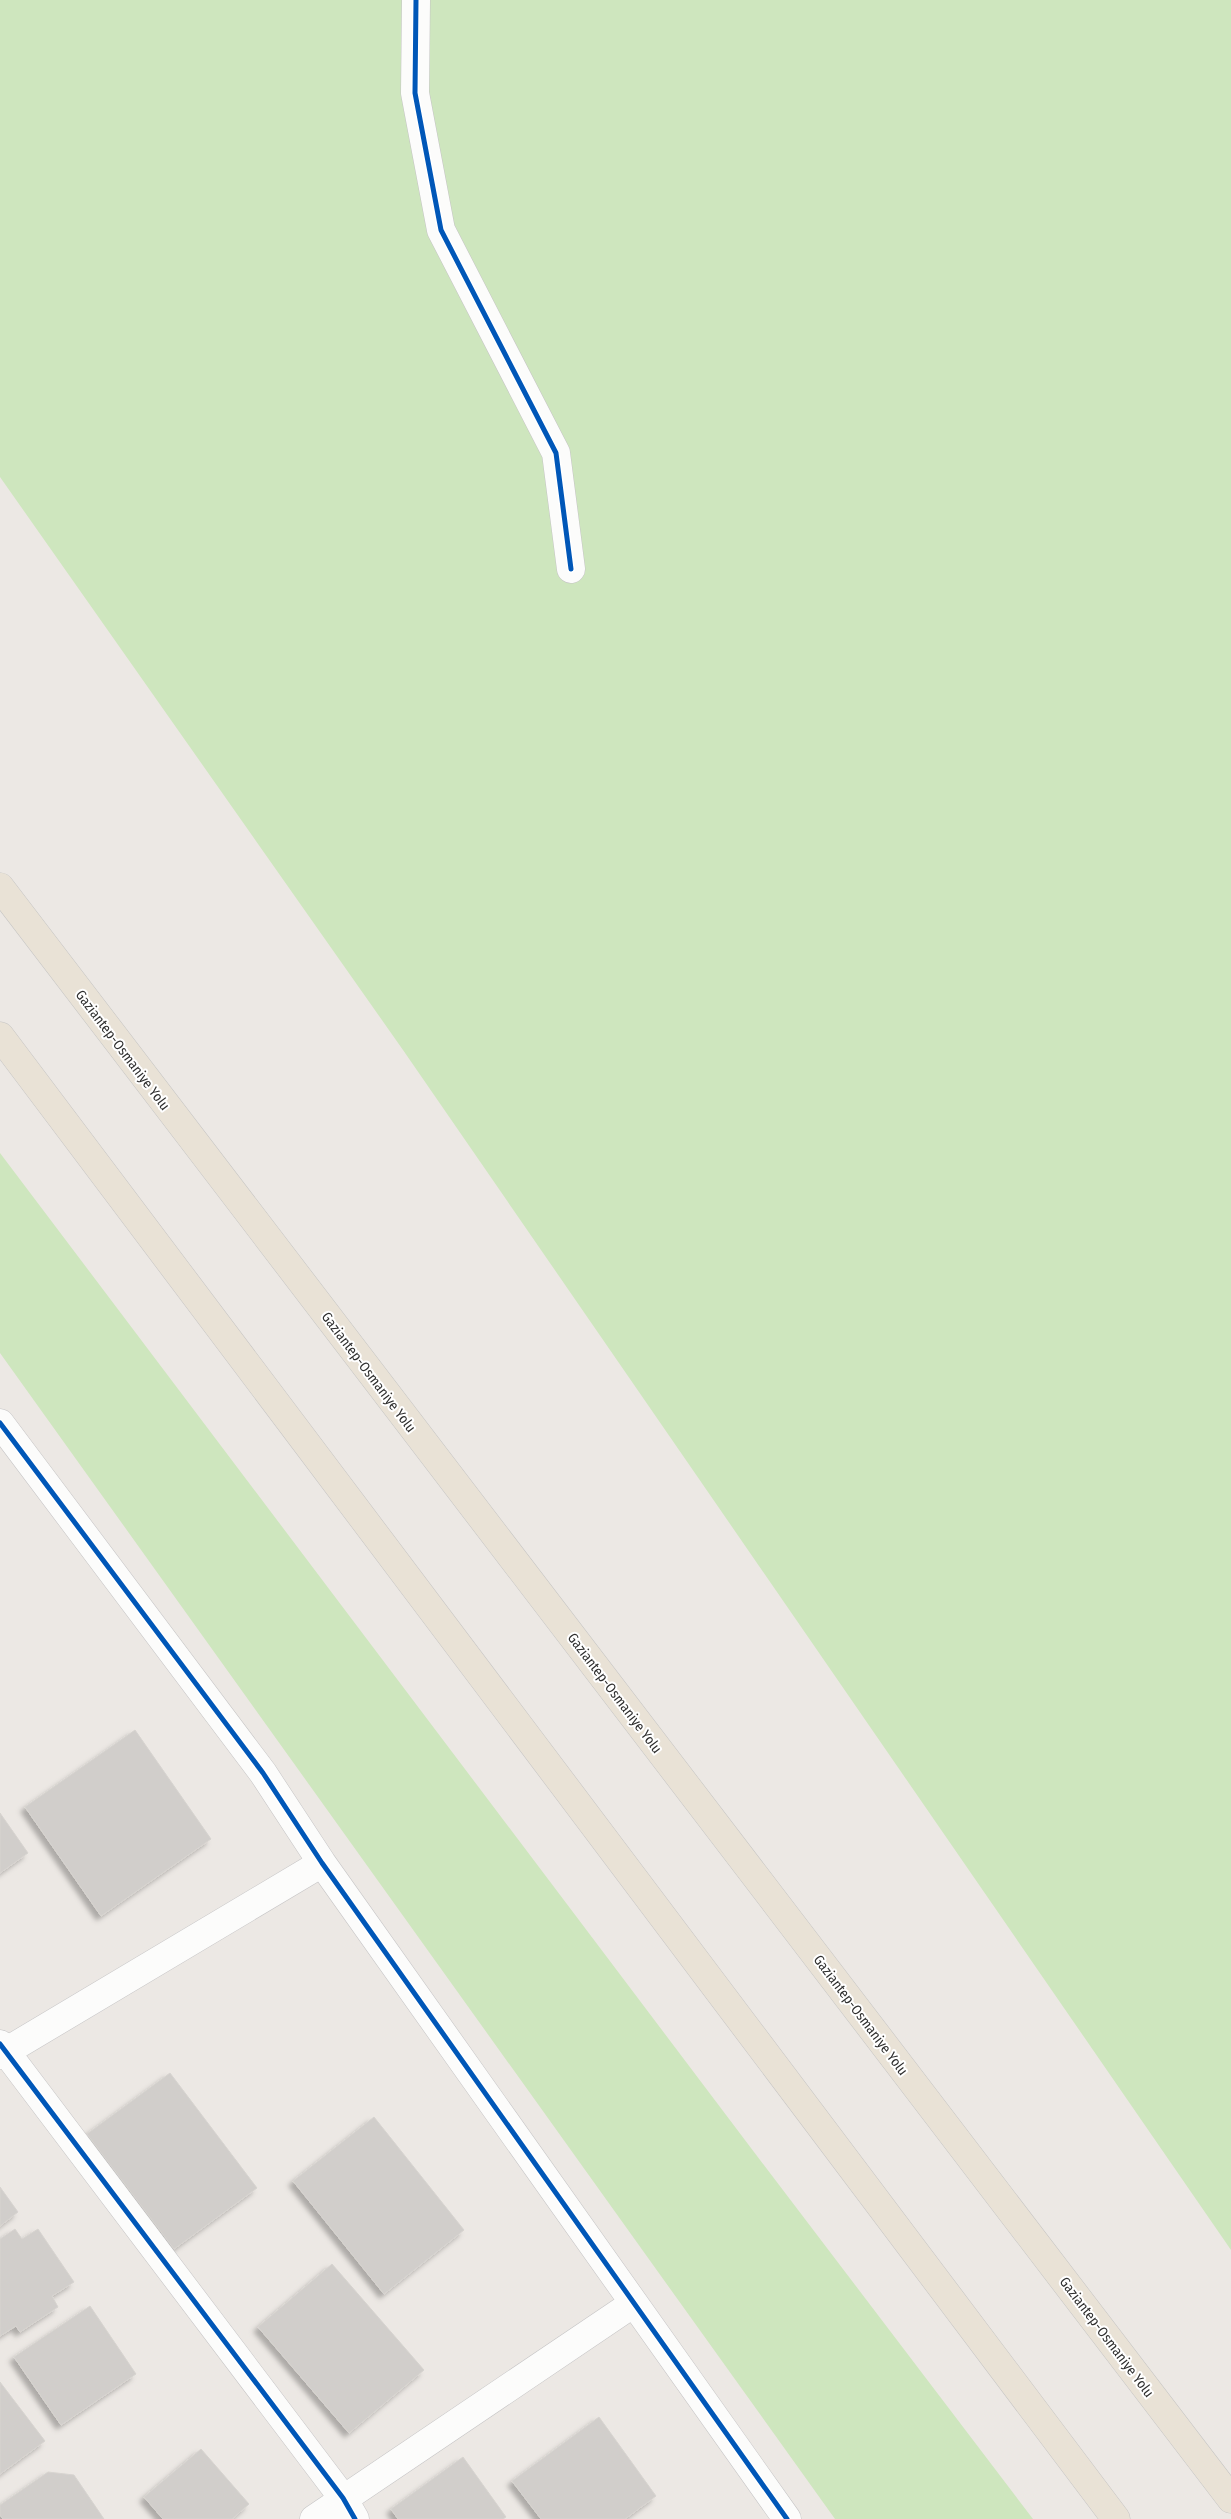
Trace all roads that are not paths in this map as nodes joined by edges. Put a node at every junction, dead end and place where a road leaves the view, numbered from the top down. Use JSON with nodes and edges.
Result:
{"nodes":[{"id":1,"x":416,"y":0,"type":"edge"},
{"id":2,"x":571,"y":568,"type":"dead end"},
{"id":3,"x":0,"y":887,"type":"edge"},
{"id":4,"x":0,"y":1036,"type":"edge"},
{"id":5,"x":0,"y":1423,"type":"edge"},
{"id":6,"x":322,"y":1863,"type":"junction"},
{"id":7,"x":2,"y":2050,"type":"edge"},
{"id":8,"x":634,"y":2303,"type":"junction"},
{"id":9,"x":1231,"y":2499,"type":"edge"},
{"id":10,"x":349,"y":2508,"type":"edge"},
{"id":11,"x":314,"y":2519,"type":"edge"},
{"id":12,"x":788,"y":2519,"type":"edge"},
{"id":13,"x":1116,"y":2519,"type":"edge"}],
"edges":[{"from":1,"to":2,"type":"street"},
{"from":3,"to":9,"type":"highway","name":"Gaziantep-Osmaniye Yolu"},
{"from":4,"to":13,"type":"highway"},
{"from":5,"to":6,"type":"street"},
{"from":6,"to":7,"type":"street"},
{"from":6,"to":8,"type":"street"},
{"from":7,"to":10,"type":"street"},
{"from":8,"to":10,"type":"street"},
{"from":8,"to":12,"type":"street"},
{"from":10,"to":11,"type":"street"}]}
